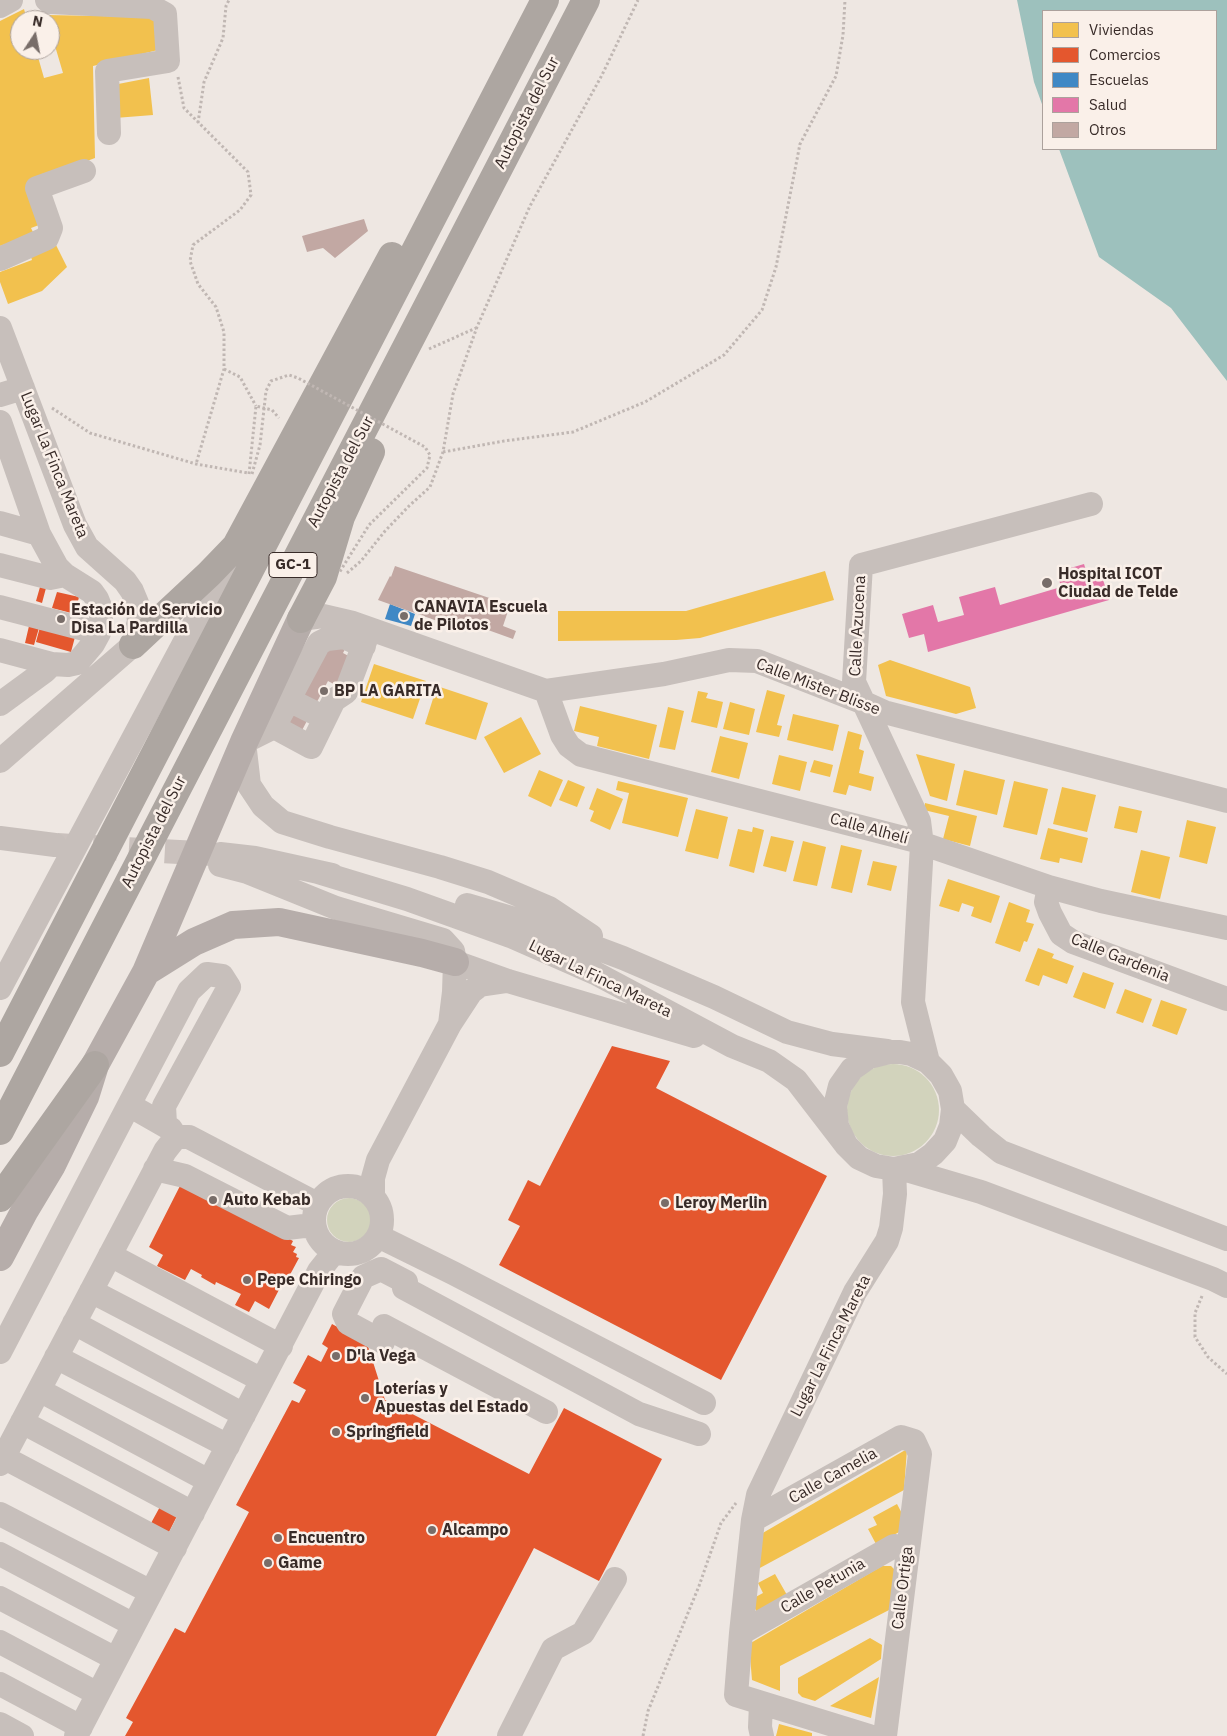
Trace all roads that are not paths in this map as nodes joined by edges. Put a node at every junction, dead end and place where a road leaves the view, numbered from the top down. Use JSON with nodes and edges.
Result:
{"nodes":[{"id":1,"x":11,"y":0,"type":"edge"},
{"id":2,"x":47,"y":0,"type":"edge"},
{"id":3,"x":543,"y":0,"type":"edge"},
{"id":4,"x":587,"y":0,"type":"edge"},
{"id":5,"x":152,"y":3,"type":"edge"},
{"id":6,"x":0,"y":6,"type":"edge"},
{"id":7,"x":109,"y":133,"type":"dead end"},
{"id":8,"x":84,"y":171,"type":"dead end"},
{"id":9,"x":0,"y":259,"type":"edge"},
{"id":10,"x":0,"y":328,"type":"edge"},
{"id":11,"x":23,"y":388,"type":"junction"},
{"id":12,"x":0,"y":395,"type":"edge"},
{"id":13,"x":2,"y":434,"type":"edge"},
{"id":14,"x":11,"y":484,"type":"edge"},
{"id":15,"x":1092,"y":504,"type":"dead end"},
{"id":16,"x":0,"y":523,"type":"edge"},
{"id":17,"x":39,"y":534,"type":"junction"},
{"id":18,"x":236,"y":546,"type":"junction"},
{"id":19,"x":0,"y":565,"type":"edge"},
{"id":20,"x":65,"y":575,"type":"junction"},
{"id":21,"x":335,"y":576,"type":"junction"},
{"id":22,"x":0,"y":606,"type":"edge"},
{"id":23,"x":301,"y":619,"type":"junction"},
{"id":24,"x":99,"y":633,"type":"junction"},
{"id":25,"x":362,"y":633,"type":"junction"},
{"id":26,"x":133,"y":645,"type":"junction"},
{"id":27,"x":0,"y":650,"type":"edge"},
{"id":28,"x":52,"y":664,"type":"junction"},
{"id":29,"x":546,"y":691,"type":"junction"},
{"id":30,"x":4,"y":697,"type":"edge"},
{"id":31,"x":289,"y":700,"type":"junction"},
{"id":32,"x":862,"y":702,"type":"junction"},
{"id":33,"x":325,"y":718,"type":"junction"},
{"id":34,"x":274,"y":728,"type":"junction"},
{"id":35,"x":244,"y":742,"type":"junction"},
{"id":36,"x":0,"y":761,"type":"edge"},
{"id":37,"x":1227,"y":801,"type":"edge"},
{"id":38,"x":0,"y":838,"type":"edge"},
{"id":39,"x":922,"y":845,"type":"junction"},
{"id":40,"x":0,"y":856,"type":"edge"},
{"id":41,"x":318,"y":872,"type":"junction"},
{"id":42,"x":1049,"y":887,"type":"junction"},
{"id":43,"x":1227,"y":928,"type":"edge"},
{"id":44,"x":51,"y":954,"type":"junction"},
{"id":45,"x":624,"y":958,"type":"junction"},
{"id":46,"x":455,"y":962,"type":"junction"},
{"id":47,"x":146,"y":972,"type":"junction"},
{"id":48,"x":508,"y":981,"type":"junction"},
{"id":49,"x":0,"y":988,"type":"edge"},
{"id":50,"x":1227,"y":999,"type":"edge"},
{"id":51,"x":913,"y":1002,"type":"junction"},
{"id":52,"x":450,"y":1024,"type":"junction"},
{"id":53,"x":0,"y":1032,"type":"edge"},
{"id":54,"x":732,"y":1046,"type":"junction"},
{"id":55,"x":892,"y":1052,"type":"junction"},
{"id":56,"x":0,"y":1053,"type":"edge"},
{"id":57,"x":928,"y":1062,"type":"junction"},
{"id":58,"x":95,"y":1065,"type":"junction"},
{"id":59,"x":129,"y":1105,"type":"junction"},
{"id":60,"x":953,"y":1109,"type":"junction"},
{"id":61,"x":0,"y":1131,"type":"edge"},
{"id":62,"x":170,"y":1131,"type":"junction"},
{"id":63,"x":846,"y":1144,"type":"junction"},
{"id":64,"x":378,"y":1160,"type":"junction"},
{"id":65,"x":155,"y":1169,"type":"junction"},
{"id":66,"x":898,"y":1169,"type":"junction"},
{"id":67,"x":352,"y":1186,"type":"junction"},
{"id":68,"x":373,"y":1197,"type":"junction"},
{"id":69,"x":0,"y":1198,"type":"edge"},
{"id":70,"x":317,"y":1204,"type":"junction"},
{"id":71,"x":314,"y":1227,"type":"junction"},
{"id":72,"x":378,"y":1236,"type":"junction"},
{"id":73,"x":1227,"y":1239,"type":"edge"},
{"id":74,"x":334,"y":1251,"type":"junction"},
{"id":75,"x":110,"y":1255,"type":"junction"},
{"id":76,"x":0,"y":1257,"type":"edge"},
{"id":77,"x":1216,"y":1288,"type":"edge"},
{"id":78,"x":91,"y":1292,"type":"junction"},
{"id":79,"x":74,"y":1323,"type":"junction"},
{"id":80,"x":281,"y":1346,"type":"junction"},
{"id":81,"x":0,"y":1352,"type":"edge"},
{"id":82,"x":56,"y":1357,"type":"junction"},
{"id":83,"x":262,"y":1380,"type":"junction"},
{"id":84,"x":39,"y":1390,"type":"junction"},
{"id":85,"x":704,"y":1403,"type":"dead end"},
{"id":86,"x":546,"y":1412,"type":"dead end"},
{"id":87,"x":244,"y":1415,"type":"junction"},
{"id":88,"x":22,"y":1422,"type":"junction"},
{"id":89,"x":699,"y":1434,"type":"dead end"},
{"id":90,"x":914,"y":1441,"type":"joint"},
{"id":91,"x":228,"y":1446,"type":"junction"},
{"id":92,"x":2,"y":1461,"type":"edge"},
{"id":93,"x":209,"y":1482,"type":"junction"},
{"id":94,"x":193,"y":1513,"type":"junction"},
{"id":95,"x":0,"y":1514,"type":"edge"},
{"id":96,"x":753,"y":1520,"type":"junction"},
{"id":97,"x":175,"y":1548,"type":"junction"},
{"id":98,"x":908,"y":1548,"type":"junction"},
{"id":99,"x":0,"y":1554,"type":"edge"},
{"id":100,"x":615,"y":1579,"type":"dead end"},
{"id":101,"x":151,"y":1592,"type":"junction"},
{"id":102,"x":0,"y":1598,"type":"edge"},
{"id":103,"x":134,"y":1624,"type":"junction"},
{"id":104,"x":741,"y":1633,"type":"junction"},
{"id":105,"x":0,"y":1642,"type":"edge"},
{"id":106,"x":116,"y":1659,"type":"junction"},
{"id":107,"x":0,"y":1684,"type":"edge"},
{"id":108,"x":98,"y":1694,"type":"junction"},
{"id":109,"x":761,"y":1704,"type":"junction"},
{"id":110,"x":0,"y":1724,"type":"edge"},
{"id":111,"x":78,"y":1731,"type":"edge"},
{"id":112,"x":22,"y":1736,"type":"edge"},
{"id":113,"x":508,"y":1736,"type":"edge"},
{"id":114,"x":762,"y":1736,"type":"edge"},
{"id":115,"x":870,"y":1736,"type":"edge"},
{"id":116,"x":885,"y":1736,"type":"edge"}],
"edges":[{"from":1,"to":6,"type":"street"},
{"from":2,"to":5,"type":"street"},
{"from":3,"to":18,"type":"highway"},
{"from":3,"to":44,"type":"highway","number":"GC-1"},
{"from":4,"to":21,"type":"highway"},
{"from":4,"to":61,"type":"highway","name":"Autopista del Sur","number":"GC-1"},
{"from":5,"to":7,"type":"street"},
{"from":8,"to":9,"type":"street"},
{"from":10,"to":11,"type":"street","name":"Lugar La Finca Mareta"},
{"from":11,"to":12,"type":"street"},
{"from":11,"to":26,"type":"street","name":"Lugar La Finca Mareta"},
{"from":13,"to":14,"type":"street"},
{"from":14,"to":17,"type":"street"},
{"from":15,"to":32,"type":"street","name":"Calle Azucena"},
{"from":16,"to":17,"type":"street"},
{"from":17,"to":20,"type":"street"},
{"from":18,"to":26,"type":"highway"},
{"from":18,"to":49,"type":"street"},
{"from":19,"to":20,"type":"street"},
{"from":20,"to":24,"type":"street"},
{"from":21,"to":23,"type":"highway"},
{"from":21,"to":25,"type":"street","name":"Calle Mister Blisse"},
{"from":22,"to":24,"type":"street"},
{"from":23,"to":25,"type":"street","name":"Calle Mister Blisse"},
{"from":23,"to":35,"type":"main road"},
{"from":24,"to":28,"type":"street"},
{"from":25,"to":29,"type":"street","name":"Calle Mister Blisse"},
{"from":25,"to":31,"type":"street"},
{"from":25,"to":33,"type":"street"},
{"from":26,"to":36,"type":"street"},
{"from":27,"to":28,"type":"street"},
{"from":28,"to":30,"type":"street"},
{"from":29,"to":32,"type":"street","name":"Calle Mister Blisse"},
{"from":29,"to":39,"type":"street","name":"Calle Alhelí"},
{"from":31,"to":33,"type":"street"},
{"from":31,"to":34,"type":"street"},
{"from":32,"to":37,"type":"street","name":"Calle Mister Blisse"},
{"from":32,"to":39,"type":"street","name":"Calle Azucena"},
{"from":33,"to":34,"type":"street"},
{"from":34,"to":35,"type":"street"},
{"from":35,"to":45,"type":"street"},
{"from":35,"to":47,"type":"main road"},
{"from":38,"to":40,"type":"street"},
{"from":39,"to":42,"type":"street","name":"Calle Alhelí"},
{"from":39,"to":51,"type":"street","name":"Calle Azucena"},
{"from":41,"to":45,"type":"street","name":"Lugar La Finca Mareta"},
{"from":41,"to":46,"type":"street","name":"Lugar La Finca Mareta"},
{"from":41,"to":54,"type":"street","name":"Lugar La Finca Mareta"},
{"from":42,"to":43,"type":"street","name":"Calle Alhelí"},
{"from":42,"to":50,"type":"street","name":"Calle Gardenia"},
{"from":44,"to":53,"type":"highway"},
{"from":44,"to":56,"type":"highway","number":"GC-1"},
{"from":45,"to":55,"type":"street","name":"Lugar La Finca Mareta"},
{"from":46,"to":47,"type":"main road"},
{"from":46,"to":48,"type":"street"},
{"from":46,"to":52,"type":"street"},
{"from":47,"to":58,"type":"main road"},
{"from":48,"to":52,"type":"street"},
{"from":48,"to":54,"type":"street"},
{"from":51,"to":55,"type":"street","name":"Calle Azucena"},
{"from":51,"to":57,"type":"street","name":"Calle Azucena"},
{"from":52,"to":64,"type":"street"},
{"from":54,"to":63,"type":"street","name":"Lugar La Finca Mareta"},
{"from":55,"to":57,"type":"street","name":"Lugar La Finca Mareta"},
{"from":55,"to":63,"type":"street","name":"Lugar La Finca Mareta"},
{"from":57,"to":60,"type":"street","name":"Lugar La Finca Mareta"},
{"from":58,"to":69,"type":"highway"},
{"from":58,"to":76,"type":"main road"},
{"from":59,"to":62,"type":"street"},
{"from":59,"to":62,"type":"street"},
{"from":59,"to":81,"type":"street"},
{"from":60,"to":66,"type":"street","name":"Lugar La Finca Mareta"},
{"from":60,"to":73,"type":"street"},
{"from":62,"to":65,"type":"street"},
{"from":62,"to":70,"type":"street"},
{"from":63,"to":66,"type":"street","name":"Lugar La Finca Mareta"},
{"from":64,"to":67,"type":"street"},
{"from":64,"to":68,"type":"street"},
{"from":65,"to":71,"type":"street"},
{"from":65,"to":75,"type":"street"},
{"from":66,"to":77,"type":"street","name":"Lugar La Finca Mareta"},
{"from":66,"to":96,"type":"street","name":"Lugar La Finca Mareta"},
{"from":67,"to":68,"type":"street"},
{"from":67,"to":70,"type":"street"},
{"from":68,"to":72,"type":"street"},
{"from":70,"to":71,"type":"street"},
{"from":71,"to":74,"type":"street"},
{"from":72,"to":74,"type":"street"},
{"from":72,"to":85,"type":"street"},
{"from":74,"to":80,"type":"street"},
{"from":75,"to":78,"type":"street"},
{"from":75,"to":80,"type":"street"},
{"from":78,"to":79,"type":"street"},
{"from":78,"to":83,"type":"street"},
{"from":79,"to":82,"type":"street"},
{"from":79,"to":87,"type":"street"},
{"from":80,"to":83,"type":"street"},
{"from":82,"to":84,"type":"street"},
{"from":82,"to":91,"type":"street"},
{"from":83,"to":87,"type":"street"},
{"from":84,"to":88,"type":"street"},
{"from":84,"to":93,"type":"street"},
{"from":86,"to":89,"type":"street"},
{"from":87,"to":91,"type":"street"},
{"from":88,"to":92,"type":"street"},
{"from":88,"to":94,"type":"street"},
{"from":90,"to":96,"type":"street","name":"Calle Camelia"},
{"from":90,"to":98,"type":"street","name":"Calle Ortiga"},
{"from":91,"to":93,"type":"street"},
{"from":92,"to":97,"type":"street"},
{"from":93,"to":94,"type":"street"},
{"from":94,"to":97,"type":"street"},
{"from":95,"to":101,"type":"street"},
{"from":96,"to":104,"type":"street","name":"Lugar La Finca Mareta"},
{"from":97,"to":101,"type":"street"},
{"from":98,"to":104,"type":"street","name":"Calle Petunia"},
{"from":98,"to":116,"type":"street","name":"Calle Ortiga"},
{"from":99,"to":103,"type":"street"},
{"from":100,"to":113,"type":"street"},
{"from":101,"to":103,"type":"street"},
{"from":102,"to":106,"type":"street"},
{"from":103,"to":106,"type":"street"},
{"from":104,"to":109,"type":"street","name":"Lugar La Finca Mareta"},
{"from":105,"to":108,"type":"street"},
{"from":106,"to":108,"type":"street"},
{"from":107,"to":111,"type":"street"},
{"from":108,"to":111,"type":"street"},
{"from":109,"to":114,"type":"street"},
{"from":109,"to":115,"type":"street"},
{"from":110,"to":112,"type":"street"}]}
